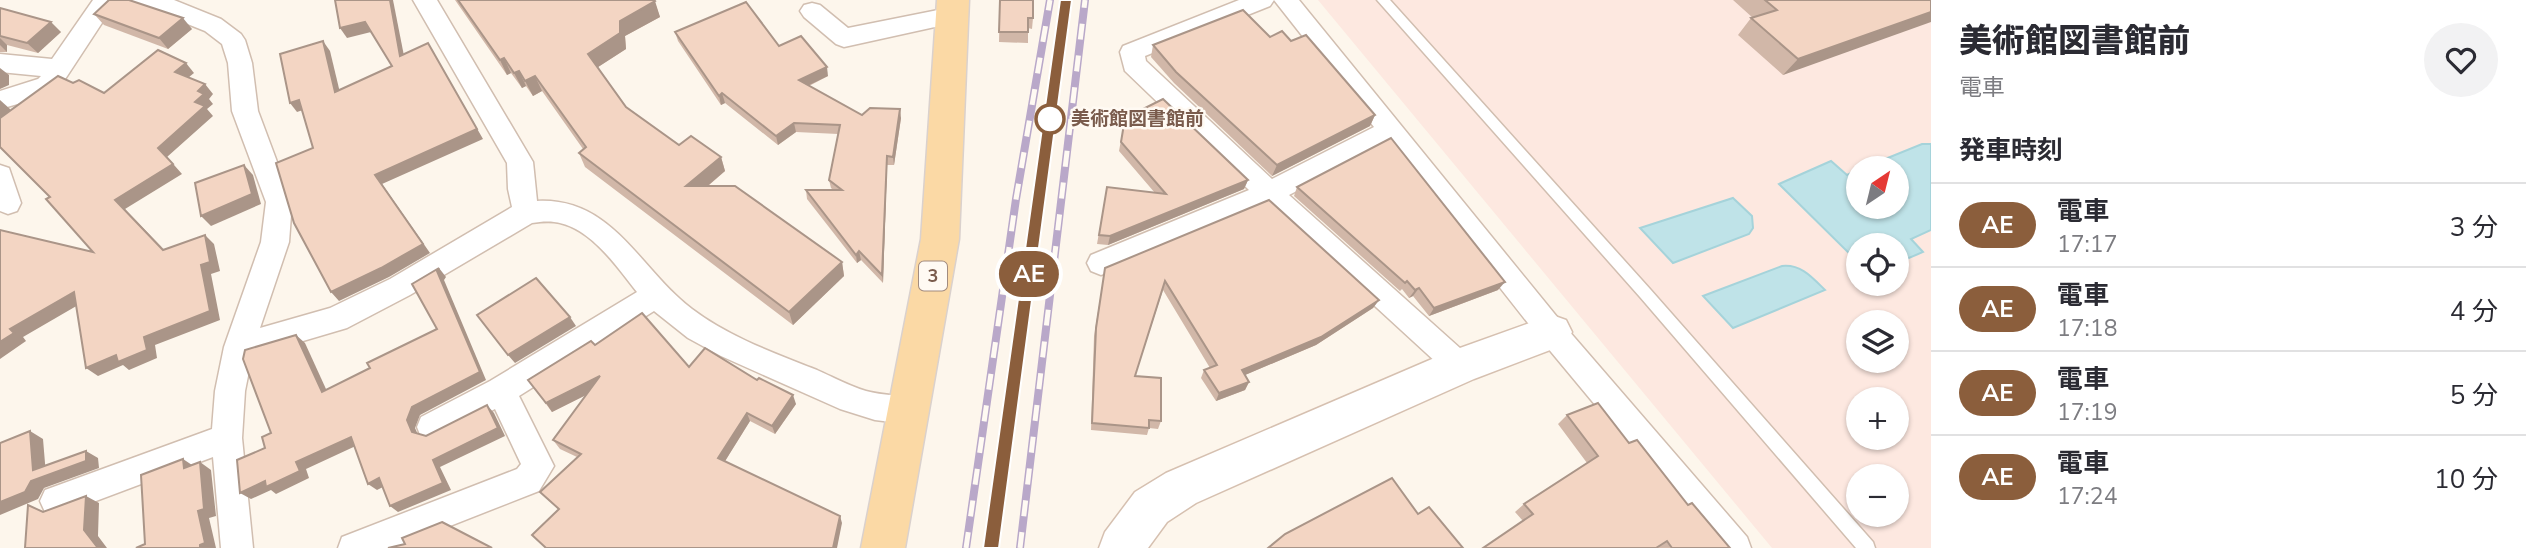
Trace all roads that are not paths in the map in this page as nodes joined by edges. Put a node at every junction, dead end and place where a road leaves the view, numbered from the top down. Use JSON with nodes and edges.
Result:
{"nodes":[{"id":1,"x":105,"y":0,"type":"edge"},
{"id":2,"x":141,"y":0,"type":"edge"},
{"id":3,"x":425,"y":0,"type":"edge"},
{"id":4,"x":1262,"y":0,"type":"edge"},
{"id":5,"x":1286,"y":0,"type":"edge"},
{"id":6,"x":1383,"y":0,"type":"edge"},
{"id":7,"x":953,"y":8,"type":"edge"},
{"id":8,"x":812,"y":12,"type":"dead end"},
{"id":9,"x":0,"y":63,"type":"edge"},
{"id":10,"x":58,"y":69,"type":"junction"},
{"id":11,"x":0,"y":100,"type":"edge"},
{"id":12,"x":1389,"y":131,"type":"junction"},
{"id":13,"x":0,"y":175,"type":"edge"},
{"id":14,"x":1269,"y":192,"type":"junction"},
{"id":15,"x":8,"y":204,"type":"dead end"},
{"id":16,"x":527,"y":212,"type":"junction"},
{"id":17,"x":1101,"y":263,"type":"dead end"},
{"id":18,"x":657,"y":295,"type":"junction"},
{"id":19,"x":1552,"y":332,"type":"junction"},
{"id":20,"x":239,"y":347,"type":"junction"},
{"id":21,"x":1460,"y":366,"type":"junction"},
{"id":22,"x":501,"y":391,"type":"junction"},
{"id":23,"x":907,"y":410,"type":"junction"},
{"id":24,"x":432,"y":427,"type":"dead end"},
{"id":25,"x":227,"y":438,"type":"junction"},
{"id":26,"x":56,"y":501,"type":"dead end"},
{"id":27,"x":237,"y":548,"type":"edge"},
{"id":28,"x":354,"y":548,"type":"edge"},
{"id":29,"x":883,"y":548,"type":"edge"},
{"id":30,"x":1121,"y":548,"type":"edge"},
{"id":31,"x":1735,"y":548,"type":"edge"},
{"id":32,"x":1867,"y":548,"type":"edge"}],
"edges":[{"from":1,"to":10,"type":"street"},
{"from":2,"to":20,"type":"street"},
{"from":3,"to":16,"type":"street"},
{"from":4,"to":14,"type":"street"},
{"from":5,"to":12,"type":"street"},
{"from":6,"to":32,"type":"lane"},
{"from":7,"to":8,"type":"street"},
{"from":7,"to":23,"type":"main road","name":"3","number":"3"},
{"from":9,"to":10,"type":"street"},
{"from":10,"to":11,"type":"street"},
{"from":12,"to":14,"type":"street"},
{"from":12,"to":19,"type":"street"},
{"from":13,"to":15,"type":"street"},
{"from":14,"to":17,"type":"street"},
{"from":14,"to":21,"type":"street"},
{"from":16,"to":18,"type":"street"},
{"from":16,"to":20,"type":"street"},
{"from":18,"to":22,"type":"street"},
{"from":18,"to":23,"type":"street"},
{"from":19,"to":21,"type":"street"},
{"from":19,"to":31,"type":"street"},
{"from":20,"to":25,"type":"street"},
{"from":21,"to":30,"type":"street"},
{"from":22,"to":24,"type":"street"},
{"from":22,"to":28,"type":"street"},
{"from":23,"to":29,"type":"main road","name":"3","number":"3"},
{"from":25,"to":26,"type":"street"},
{"from":25,"to":27,"type":"street"}]}
